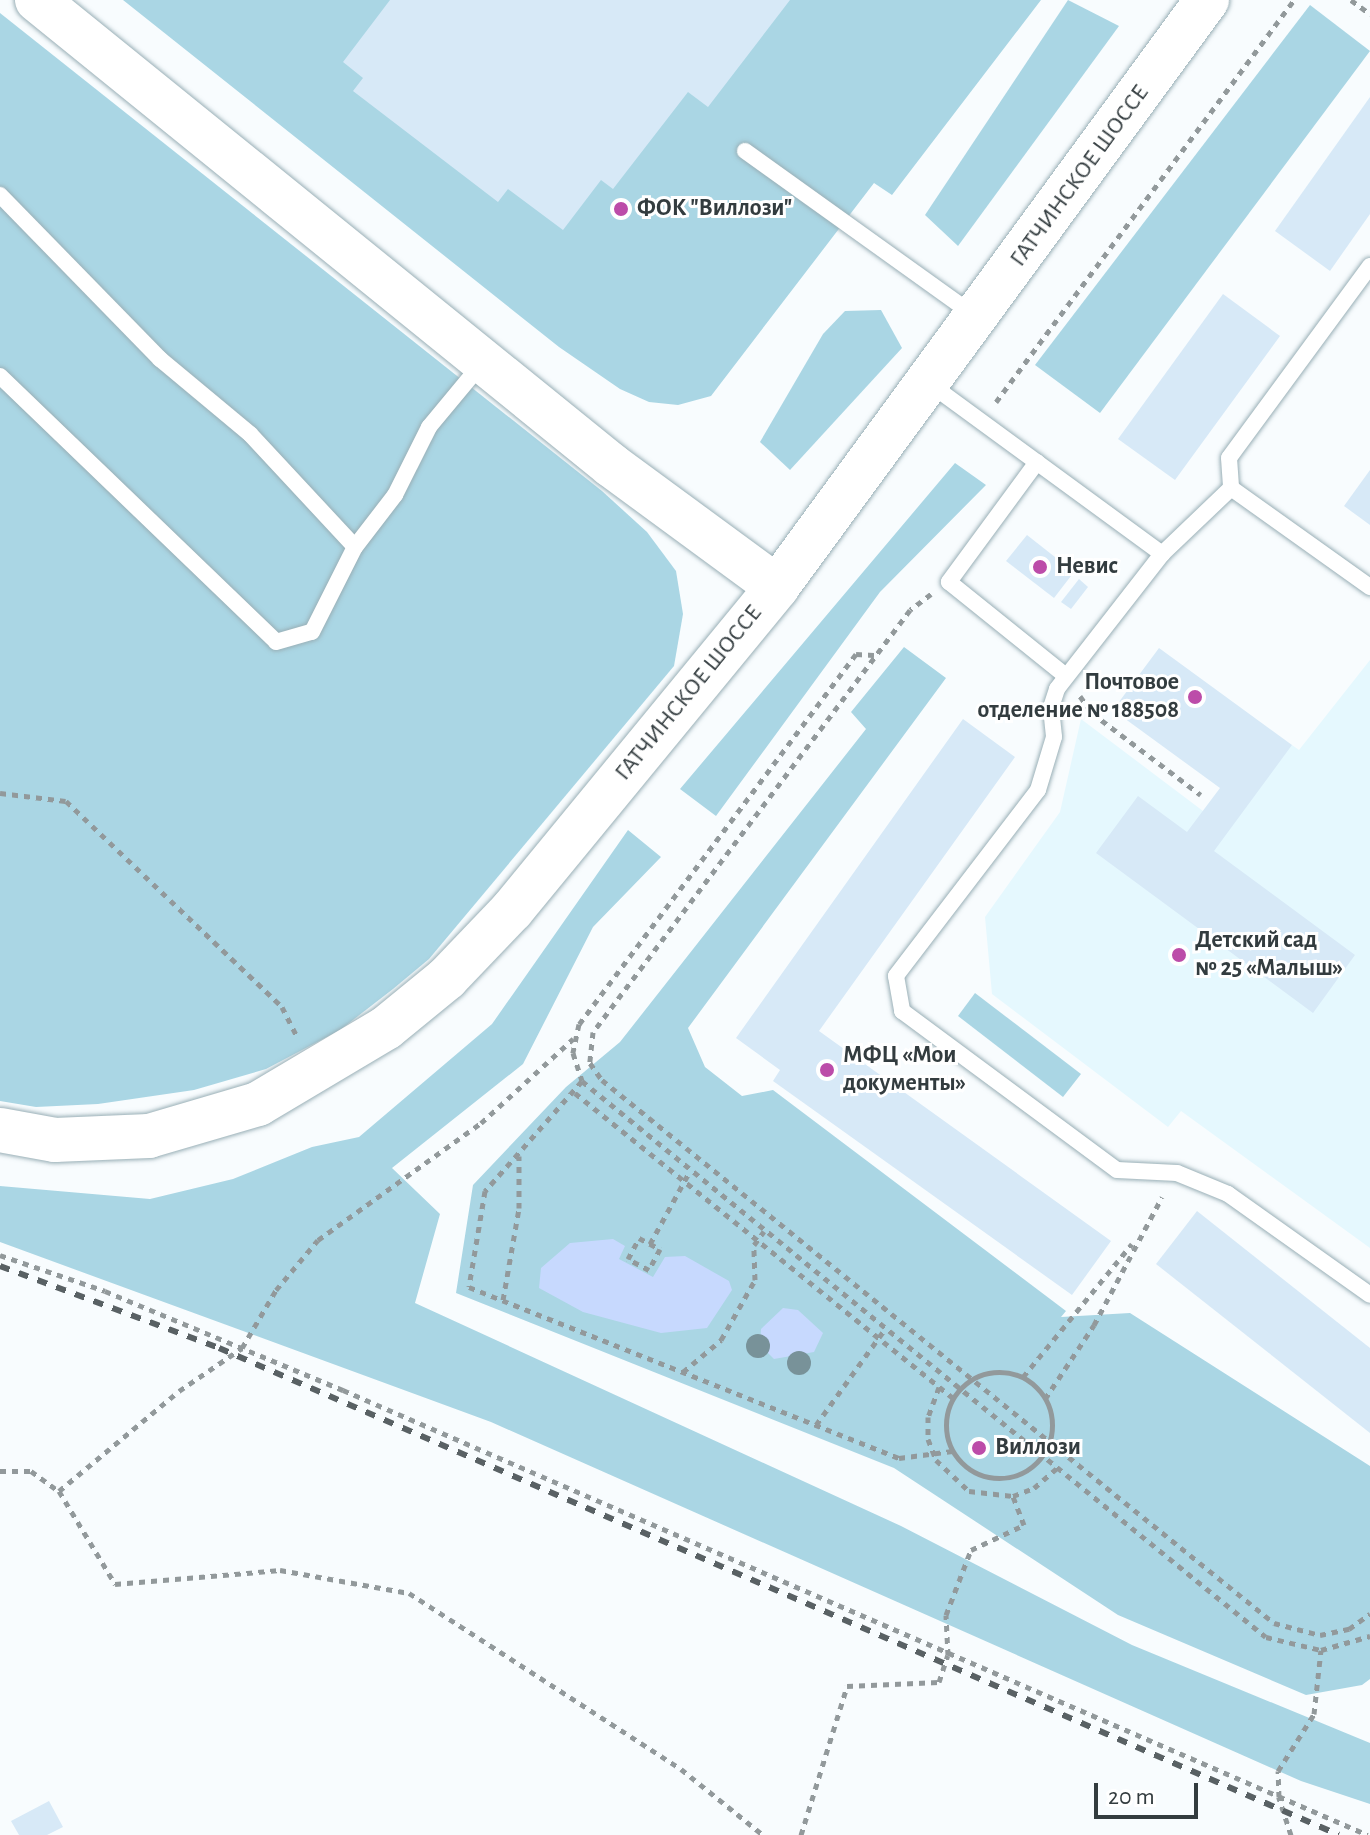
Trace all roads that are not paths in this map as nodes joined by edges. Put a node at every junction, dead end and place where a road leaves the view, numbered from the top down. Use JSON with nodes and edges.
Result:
{"nodes":[{"id":1,"x":37,"y":0,"type":"edge"},
{"id":2,"x":1207,"y":0,"type":"edge"},
{"id":3,"x":745,"y":151,"type":"dead end"},
{"id":4,"x":0,"y":195,"type":"edge"},
{"id":5,"x":1370,"y":266,"type":"edge"},
{"id":6,"x":977,"y":318,"type":"junction"},
{"id":7,"x":484,"y":361,"type":"junction"},
{"id":8,"x":0,"y":376,"type":"edge"},
{"id":9,"x":930,"y":384,"type":"junction"},
{"id":10,"x":1037,"y":462,"type":"junction"},
{"id":11,"x":1231,"y":488,"type":"junction"},
{"id":12,"x":355,"y":547,"type":"junction"},
{"id":13,"x":1162,"y":554,"type":"junction"},
{"id":14,"x":777,"y":587,"type":"junction"},
{"id":15,"x":1370,"y":587,"type":"edge"},
{"id":16,"x":1066,"y":676,"type":"junction"},
{"id":17,"x":0,"y":1130,"type":"edge"},
{"id":18,"x":1370,"y":1295,"type":"edge"}],
"edges":[{"from":1,"to":7,"type":"main road"},
{"from":2,"to":6,"type":"main road","name":"ГАТЧИНСКОЕ ШОССЕ"},
{"from":3,"to":6,"type":"lane"},
{"from":4,"to":12,"type":"lane"},
{"from":5,"to":11,"type":"lane"},
{"from":6,"to":9,"type":"main road","name":"ГАТЧИНСКОЕ ШОССЕ"},
{"from":7,"to":12,"type":"lane"},
{"from":7,"to":14,"type":"main road"},
{"from":8,"to":12,"type":"lane"},
{"from":9,"to":10,"type":"lane"},
{"from":9,"to":14,"type":"main road","name":"ГАТЧИНСКОЕ ШОССЕ"},
{"from":10,"to":13,"type":"lane"},
{"from":10,"to":16,"type":"lane"},
{"from":11,"to":13,"type":"lane"},
{"from":11,"to":15,"type":"lane"},
{"from":13,"to":16,"type":"lane"},
{"from":14,"to":17,"type":"main road","name":"ГАТЧИНСКОЕ ШОССЕ"},
{"from":16,"to":18,"type":"lane"}]}
